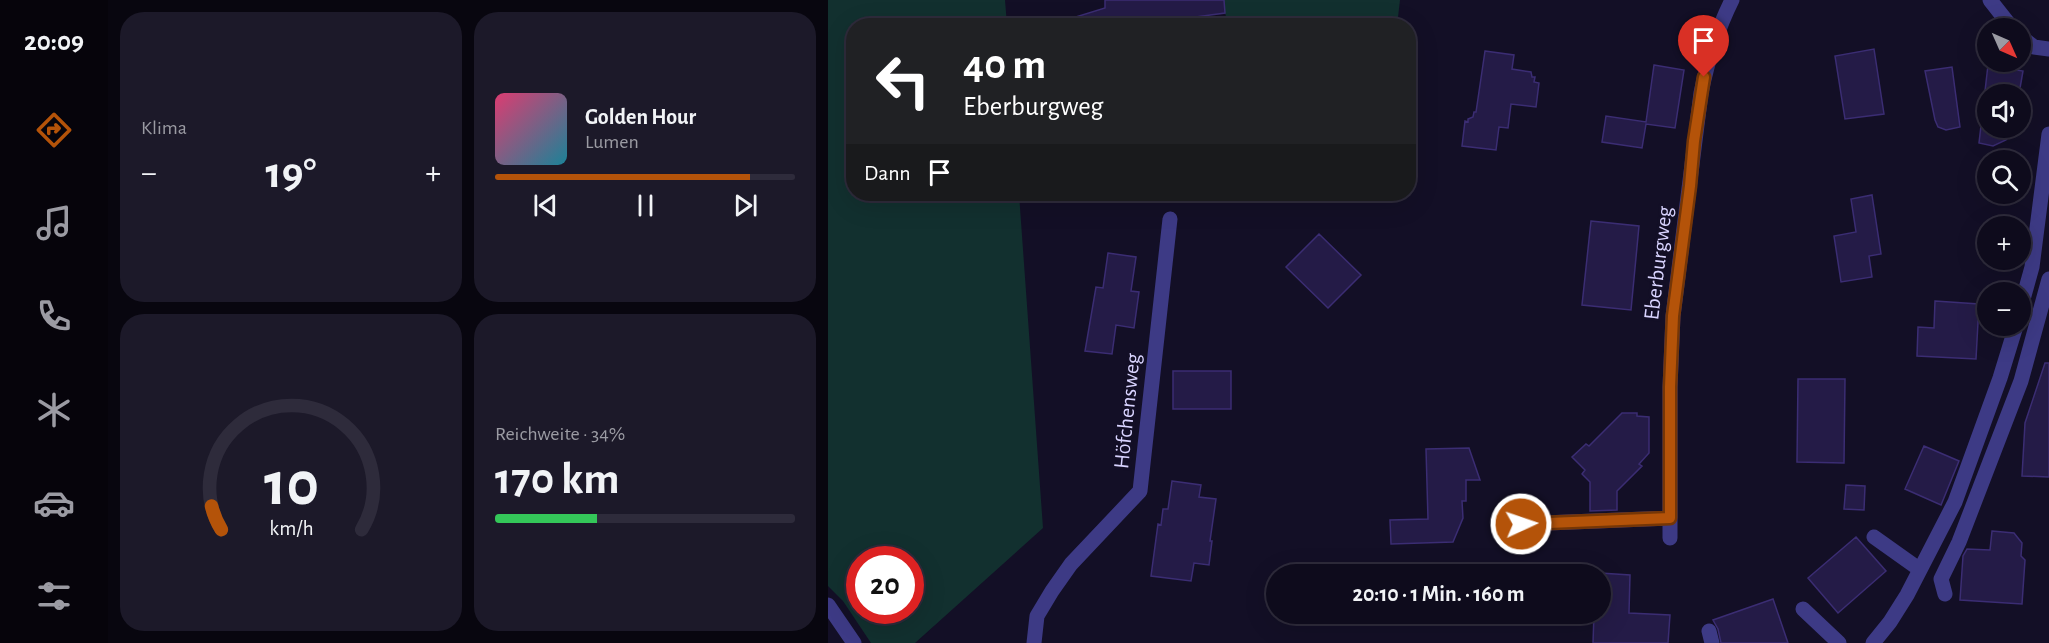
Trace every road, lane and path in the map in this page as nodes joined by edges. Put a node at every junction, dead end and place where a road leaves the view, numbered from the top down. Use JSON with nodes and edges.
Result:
{"nodes":[{"id":1,"x":1732,"y":0,"type":"edge"},
{"id":2,"x":1990,"y":0,"type":"edge"},
{"id":3,"x":2004,"y":18,"type":"edge"},
{"id":4,"x":2031,"y":45,"type":"edge"},
{"id":5,"x":2049,"y":49,"type":"edge"},
{"id":6,"x":2049,"y":134,"type":"edge"},
{"id":7,"x":1170,"y":219,"type":"dead end"},
{"id":8,"x":2049,"y":279,"type":"edge"},
{"id":9,"x":2028,"y":282,"type":"edge"},
{"id":10,"x":2013,"y":336,"type":"edge"},
{"id":11,"x":1670,"y":518,"type":"junction"},
{"id":12,"x":1521,"y":524,"type":"dead end"},
{"id":13,"x":1874,"y":537,"type":"dead end"},
{"id":14,"x":1670,"y":538,"type":"dead end"},
{"id":15,"x":1919,"y":569,"type":"junction"},
{"id":16,"x":1945,"y":594,"type":"dead end"},
{"id":17,"x":828,"y":605,"type":"edge"},
{"id":18,"x":1803,"y":609,"type":"dead end"},
{"id":19,"x":854,"y":643,"type":"edge"},
{"id":20,"x":1034,"y":643,"type":"edge"},
{"id":21,"x":1839,"y":643,"type":"edge"},
{"id":22,"x":1873,"y":643,"type":"edge"}],
"edges":[{"from":1,"to":11,"type":"street","name":"Eberburgweg"},
{"from":2,"to":3,"type":"street"},
{"from":4,"to":5,"type":"street"},
{"from":6,"to":9,"type":"street"},
{"from":7,"to":20,"type":"street","name":"Höfchensweg"},
{"from":8,"to":16,"type":"street"},
{"from":10,"to":15,"type":"street"},
{"from":11,"to":12,"type":"street"},
{"from":11,"to":14,"type":"street","name":"Eberburgweg"},
{"from":13,"to":15,"type":"street"},
{"from":15,"to":22,"type":"street"},
{"from":17,"to":19,"type":"street"},
{"from":18,"to":21,"type":"street"}]}
